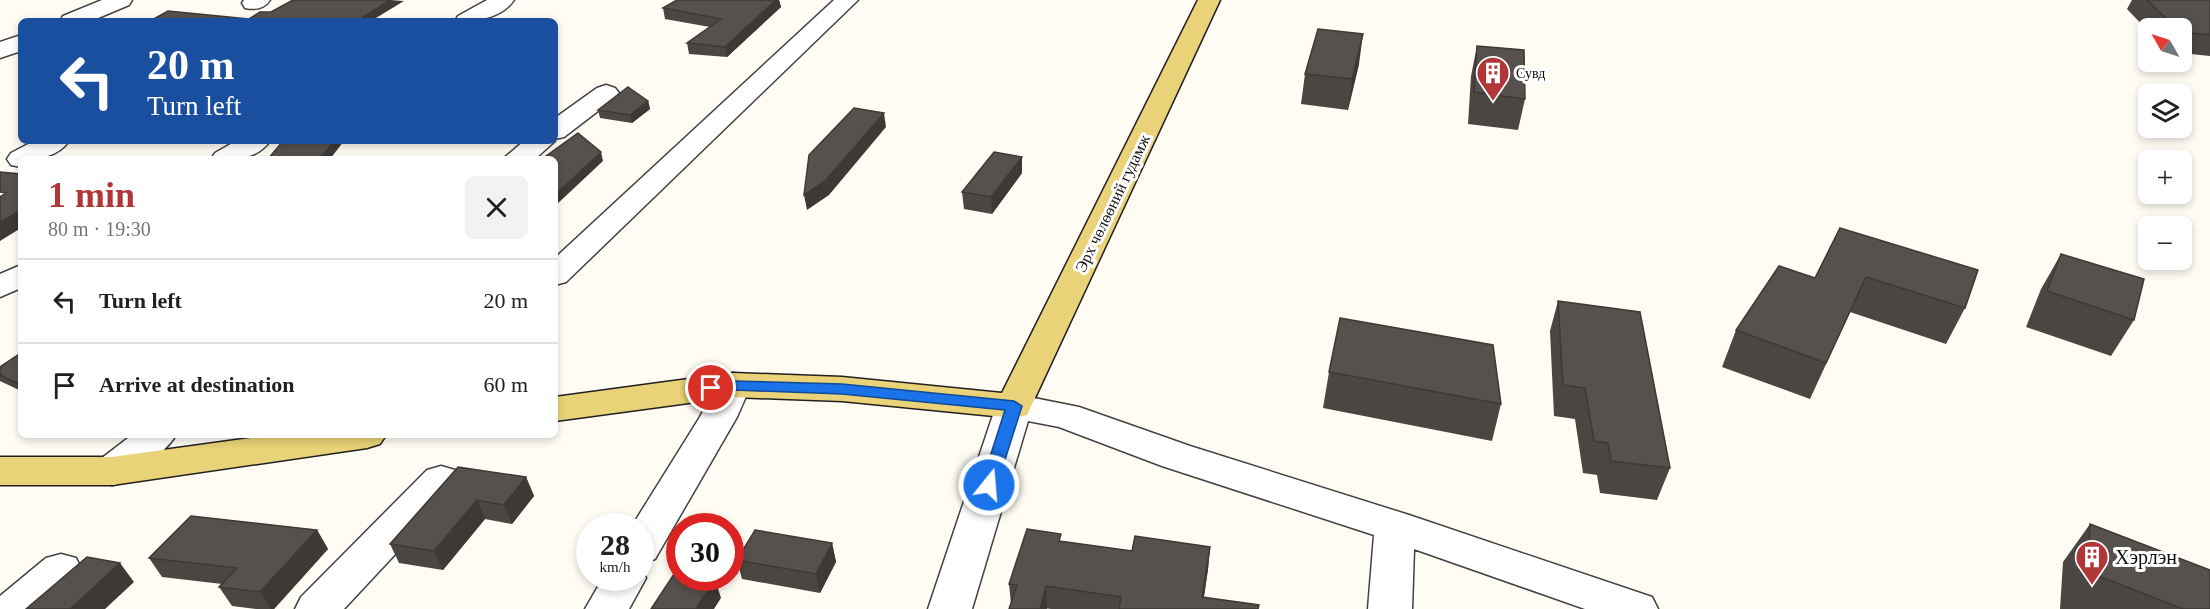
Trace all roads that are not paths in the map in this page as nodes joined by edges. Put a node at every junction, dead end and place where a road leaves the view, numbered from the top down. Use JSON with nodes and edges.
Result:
{"nodes":[{"id":1,"x":121,"y":0,"type":"edge"},
{"id":2,"x":503,"y":0,"type":"edge"},
{"id":3,"x":846,"y":0,"type":"edge"},
{"id":4,"x":1209,"y":0,"type":"edge"},
{"id":5,"x":78,"y":18,"type":"edge"},
{"id":6,"x":471,"y":18,"type":"edge"},
{"id":7,"x":18,"y":43,"type":"edge"},
{"id":8,"x":0,"y":51,"type":"edge"},
{"id":9,"x":606,"y":93,"type":"dead end"},
{"id":10,"x":558,"y":129,"type":"edge"},
{"id":11,"x":49,"y":144,"type":"edge"},
{"id":12,"x":251,"y":144,"type":"edge"},
{"id":13,"x":537,"y":144,"type":"edge"},
{"id":14,"x":27,"y":156,"type":"edge"},
{"id":15,"x":230,"y":156,"type":"edge"},
{"id":16,"x":522,"y":156,"type":"edge"},
{"id":17,"x":18,"y":161,"type":"edge"},
{"id":18,"x":0,"y":170,"type":"edge"},
{"id":19,"x":558,"y":272,"type":"edge"},
{"id":20,"x":18,"y":277,"type":"edge"},
{"id":21,"x":0,"y":287,"type":"edge"},
{"id":22,"x":733,"y":386,"type":"junction"},
{"id":23,"x":1014,"y":406,"type":"junction"},
{"id":24,"x":558,"y":409,"type":"edge"},
{"id":25,"x":153,"y":438,"type":"edge"},
{"id":26,"x":346,"y":438,"type":"edge"},
{"id":27,"x":0,"y":471,"type":"edge"},
{"id":28,"x":112,"y":471,"type":"junction"},
{"id":29,"x":441,"y":480,"type":"dead end"},
{"id":30,"x":654,"y":524,"type":"edge"},
{"id":31,"x":1395,"y":526,"type":"junction"},
{"id":32,"x":61,"y":570,"type":"dead end"},
{"id":33,"x":617,"y":591,"type":"edge"},
{"id":34,"x":15,"y":609,"type":"edge"},
{"id":35,"x":317,"y":609,"type":"edge"},
{"id":36,"x":607,"y":609,"type":"edge"},
{"id":37,"x":950,"y":609,"type":"edge"},
{"id":38,"x":1390,"y":609,"type":"edge"},
{"id":39,"x":1636,"y":609,"type":"edge"}],
"edges":[{"from":1,"to":5,"type":"street"},
{"from":2,"to":6,"type":"street"},
{"from":3,"to":19,"type":"street"},
{"from":4,"to":23,"type":"main road","name":"Эрх чөлөөний гудамж"},
{"from":7,"to":8,"type":"street"},
{"from":9,"to":10,"type":"street"},
{"from":11,"to":14,"type":"street"},
{"from":12,"to":15,"type":"street"},
{"from":13,"to":16,"type":"street"},
{"from":17,"to":18,"type":"street"},
{"from":20,"to":21,"type":"street"},
{"from":22,"to":23,"type":"main road"},
{"from":22,"to":24,"type":"main road"},
{"from":22,"to":30,"type":"street"},
{"from":23,"to":31,"type":"street"},
{"from":23,"to":37,"type":"street"},
{"from":25,"to":28,"type":"street"},
{"from":26,"to":28,"type":"main road"},
{"from":27,"to":28,"type":"main road"},
{"from":29,"to":35,"type":"street"},
{"from":31,"to":38,"type":"street"},
{"from":31,"to":39,"type":"street"},
{"from":32,"to":34,"type":"street"},
{"from":33,"to":36,"type":"street"}]}
